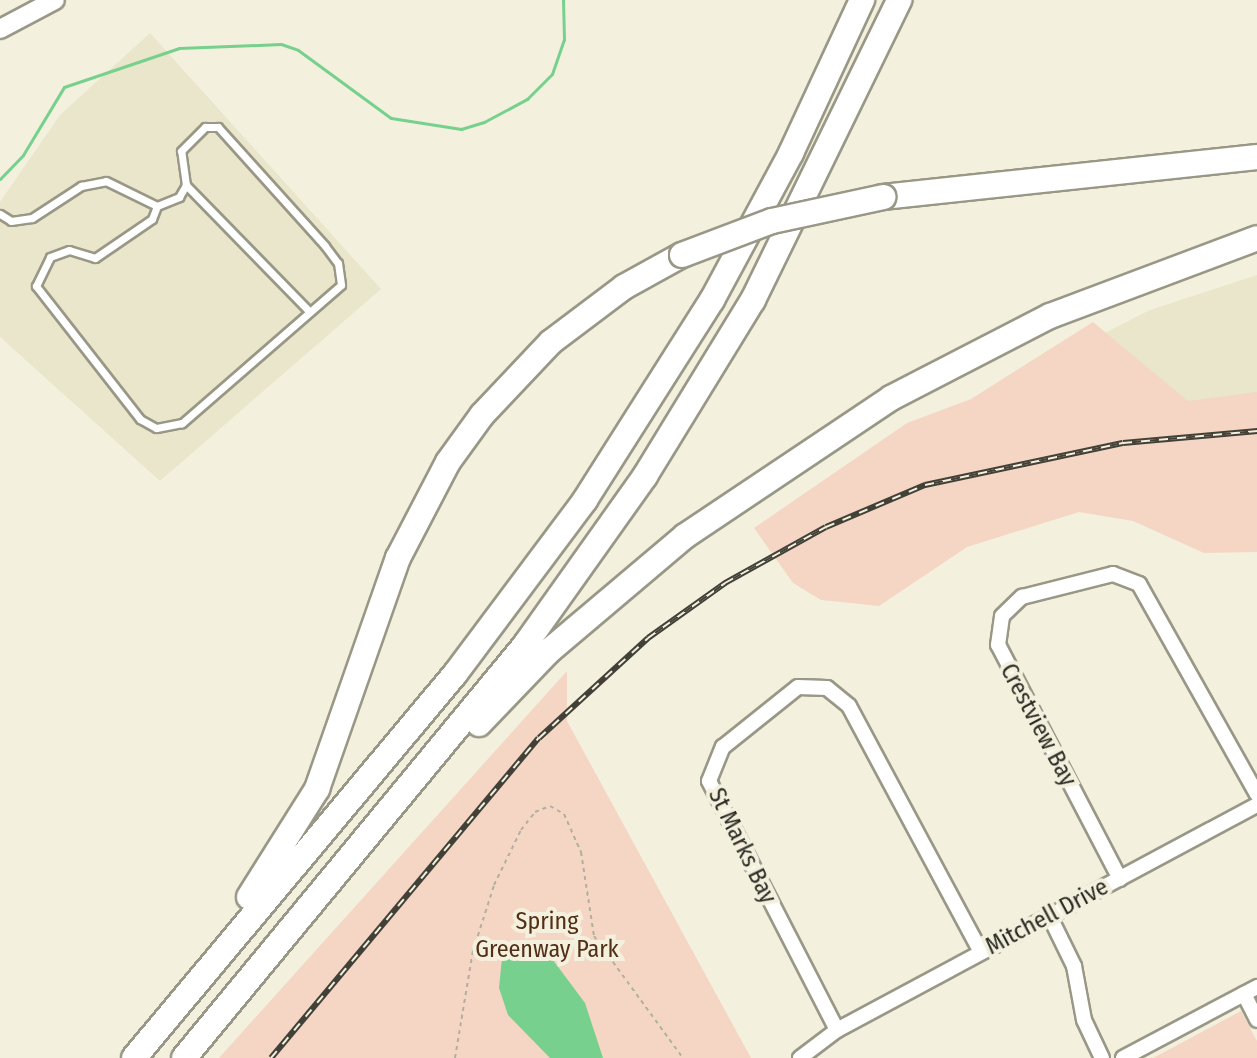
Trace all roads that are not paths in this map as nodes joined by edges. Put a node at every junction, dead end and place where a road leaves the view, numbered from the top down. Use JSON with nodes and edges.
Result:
{"nodes":[{"id":1,"x":55,"y":0,"type":"edge"},
{"id":2,"x":862,"y":0,"type":"edge"},
{"id":3,"x":899,"y":0,"type":"edge"},
{"id":4,"x":0,"y":29,"type":"edge"},
{"id":5,"x":1257,"y":157,"type":"edge"},
{"id":6,"x":186,"y":185,"type":"junction"},
{"id":7,"x":157,"y":206,"type":"junction"},
{"id":8,"x":0,"y":214,"type":"edge"},
{"id":9,"x":1257,"y":238,"type":"edge"},
{"id":10,"x":310,"y":312,"type":"junction"},
{"id":11,"x":410,"y":788,"type":"junction"},
{"id":12,"x":1257,"y":794,"type":"edge"},
{"id":13,"x":1257,"y":805,"type":"edge"},
{"id":14,"x":1120,"y":879,"type":"junction"},
{"id":15,"x":1050,"y":917,"type":"junction"},
{"id":16,"x":981,"y":952,"type":"junction"},
{"id":17,"x":1250,"y":991,"type":"edge"},
{"id":18,"x":1257,"y":1020,"type":"edge"},
{"id":19,"x":837,"y":1030,"type":"junction"},
{"id":20,"x":127,"y":1058,"type":"edge"},
{"id":21,"x":134,"y":1058,"type":"edge"},
{"id":22,"x":184,"y":1058,"type":"edge"},
{"id":23,"x":800,"y":1058,"type":"edge"},
{"id":24,"x":1102,"y":1058,"type":"edge"},
{"id":25,"x":1123,"y":1058,"type":"edge"}],
"edges":[{"from":1,"to":4,"type":"street"},
{"from":2,"to":21,"type":"highway"},
{"from":3,"to":11,"type":"highway"},
{"from":5,"to":20,"type":"highway","bridge":true},
{"from":6,"to":7,"type":"lane"},
{"from":6,"to":10,"type":"lane"},
{"from":6,"to":10,"type":"lane"},
{"from":7,"to":8,"type":"lane"},
{"from":7,"to":10,"type":"lane"},
{"from":9,"to":11,"type":"highway"},
{"from":11,"to":22,"type":"highway"},
{"from":12,"to":14,"type":"street","name":"Crestview Bay"},
{"from":13,"to":14,"type":"street","name":"Mitchell Drive"},
{"from":14,"to":15,"type":"street","name":"Mitchell Drive"},
{"from":15,"to":16,"type":"street","name":"Mitchell Drive"},
{"from":15,"to":24,"type":"street"},
{"from":16,"to":19,"type":"street","name":"Mitchell Drive"},
{"from":16,"to":19,"type":"street","name":"St Marks Bay"},
{"from":17,"to":18,"type":"street"},
{"from":17,"to":25,"type":"street"},
{"from":19,"to":23,"type":"street","name":"Mitchell Drive"}]}
